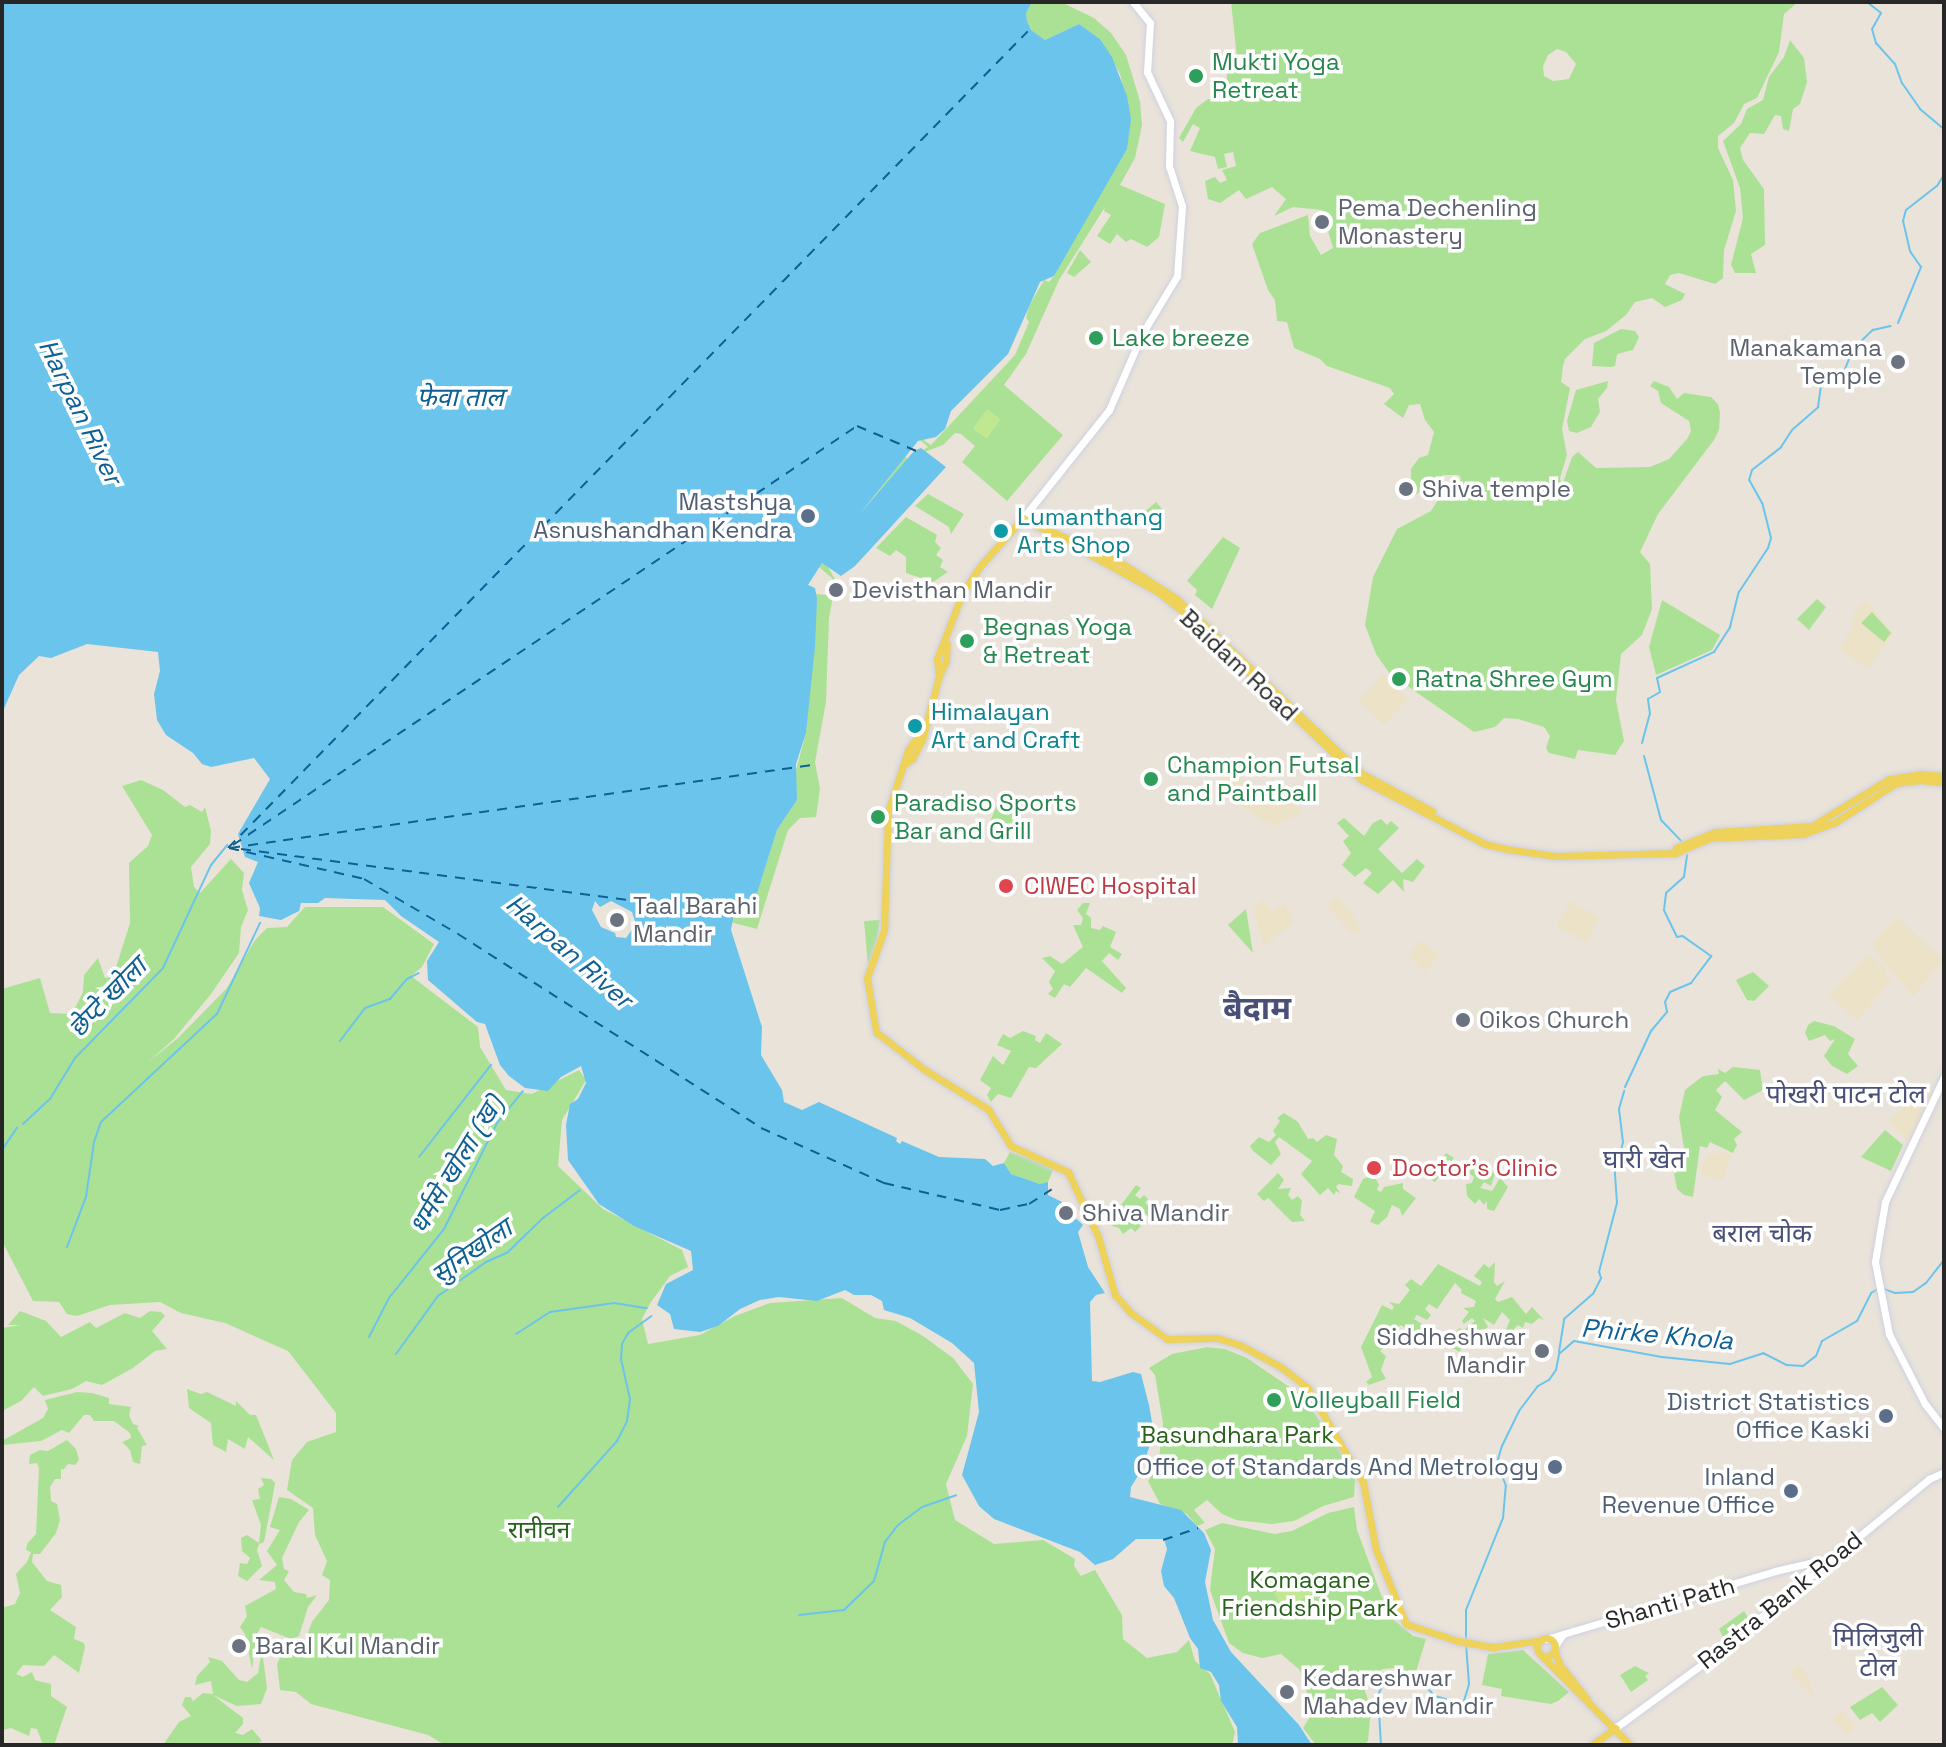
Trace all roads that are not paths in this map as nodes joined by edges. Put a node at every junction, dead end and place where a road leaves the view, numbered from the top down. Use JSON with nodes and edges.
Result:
{"nodes":[{"id":1,"x":1133,"y":2,"type":"edge"},
{"id":2,"x":1026,"y":520,"type":"junction"},
{"id":3,"x":1944,"y":776,"type":"edge"},
{"id":4,"x":1944,"y":782,"type":"edge"},
{"id":5,"x":1944,"y":1077,"type":"edge"},
{"id":6,"x":1944,"y":1428,"type":"edge"},
{"id":7,"x":1944,"y":1472,"type":"edge"},
{"id":8,"x":1822,"y":1565,"type":"junction"},
{"id":9,"x":1565,"y":1633,"type":"junction"},
{"id":10,"x":1544,"y":1639,"type":"junction"},
{"id":11,"x":1516,"y":1644,"type":"junction"},
{"id":12,"x":1554,"y":1648,"type":"junction"},
{"id":13,"x":1540,"y":1654,"type":"junction"},
{"id":14,"x":1588,"y":1701,"type":"junction"},
{"id":15,"x":1615,"y":1728,"type":"junction"},
{"id":16,"x":1592,"y":1745,"type":"edge"},
{"id":17,"x":1630,"y":1745,"type":"edge"}],
"edges":[{"from":1,"to":2,"type":"main road"},
{"from":2,"to":3,"type":"main road","name":"Baidam Road"},
{"from":2,"to":4,"type":"main road","name":"Baidam Road"},
{"from":2,"to":11,"type":"main road"},
{"from":5,"to":6,"type":"main road"},
{"from":7,"to":8,"type":"main road","name":"Rastra Bank Road"},
{"from":8,"to":9,"type":"main road","name":"Shanti Path"},
{"from":8,"to":15,"type":"main road","name":"Rastra Bank Road"},
{"from":9,"to":10,"type":"main road","name":"Shanti Path"},
{"from":9,"to":12,"type":"main road"},
{"from":10,"to":11,"type":"main road"},
{"from":10,"to":12,"type":"main road"},
{"from":10,"to":13,"type":"main road"},
{"from":11,"to":13,"type":"main road"},
{"from":12,"to":13,"type":"main road"},
{"from":12,"to":14,"type":"main road"},
{"from":13,"to":14,"type":"main road"},
{"from":14,"to":15,"type":"main road"},
{"from":15,"to":16,"type":"main road"},
{"from":15,"to":17,"type":"main road"}]}
